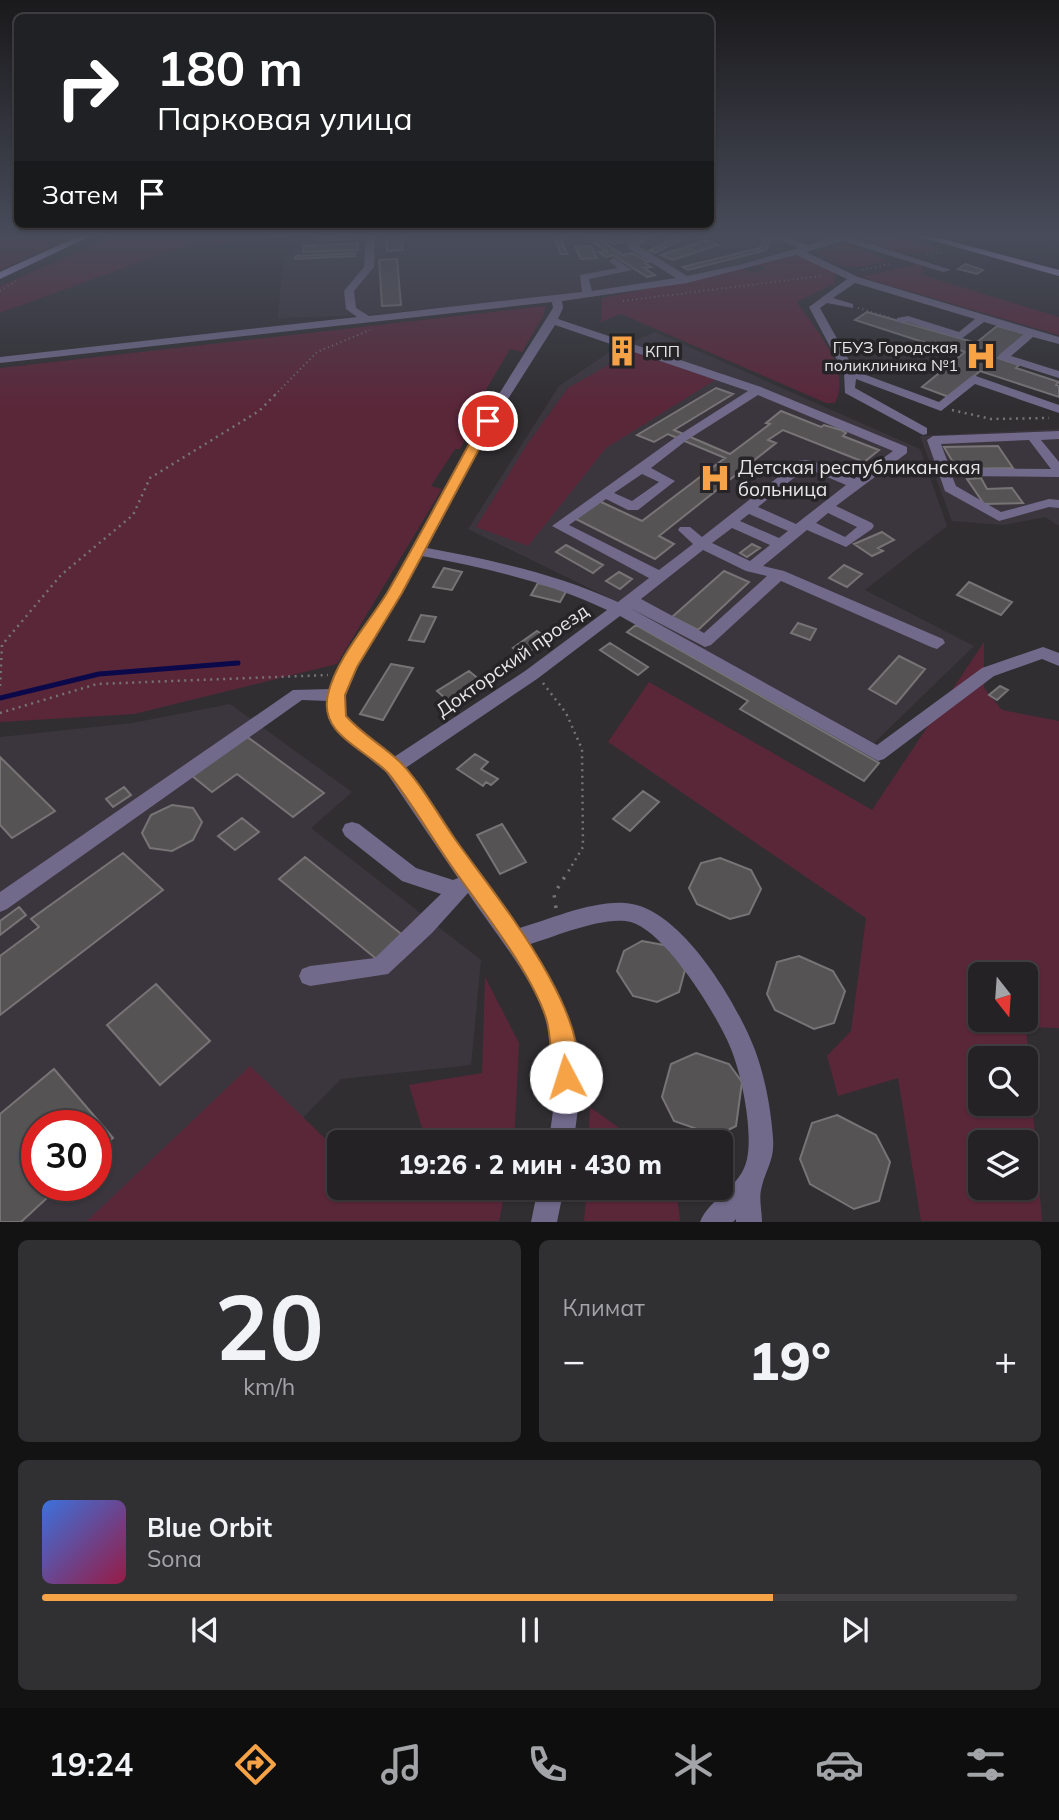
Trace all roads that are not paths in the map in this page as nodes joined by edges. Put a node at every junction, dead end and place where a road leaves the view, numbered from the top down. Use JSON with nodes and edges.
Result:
{"nodes":[{"id":1,"x":341,"y":292,"type":"edge"},
{"id":2,"x":349,"y":292,"type":"edge"},
{"id":3,"x":587,"y":292,"type":"edge"},
{"id":4,"x":613,"y":292,"type":"edge"},
{"id":5,"x":832,"y":292,"type":"edge"},
{"id":6,"x":899,"y":292,"type":"edge"},
{"id":7,"x":588,"y":296,"type":"junction"},
{"id":8,"x":825,"y":299,"type":"junction"},
{"id":9,"x":556,"y":300,"type":"junction"},
{"id":10,"x":349,"y":302,"type":"junction"},
{"id":11,"x":836,"y":314,"type":"dead end"},
{"id":12,"x":981,"y":318,"type":"junction"},
{"id":13,"x":896,"y":319,"type":"road end"},
{"id":14,"x":368,"y":320,"type":"junction"},
{"id":15,"x":552,"y":321,"type":"junction"},
{"id":16,"x":1031,"y":333,"type":"junction"},
{"id":17,"x":1059,"y":341,"type":"edge"},
{"id":18,"x":0,"y":360,"type":"edge"},
{"id":19,"x":850,"y":373,"type":"junction"},
{"id":20,"x":1059,"y":375,"type":"edge"},
{"id":21,"x":757,"y":390,"type":"junction"},
{"id":22,"x":1055,"y":413,"type":"edge"},
{"id":23,"x":923,"y":431,"type":"dead end"},
{"id":24,"x":1059,"y":435,"type":"edge"},
{"id":25,"x":1032,"y":436,"type":"junction"},
{"id":26,"x":641,"y":468,"type":"junction"},
{"id":27,"x":945,"y":472,"type":"junction"},
{"id":28,"x":1059,"y":472,"type":"edge"},
{"id":29,"x":855,"y":484,"type":"junction"},
{"id":30,"x":605,"y":494,"type":"junction"},
{"id":31,"x":1059,"y":504,"type":"edge"},
{"id":32,"x":826,"y":507,"type":"junction"},
{"id":33,"x":748,"y":508,"type":"junction"},
{"id":34,"x":731,"y":522,"type":"junction"},
{"id":35,"x":801,"y":527,"type":"junction"},
{"id":36,"x":685,"y":530,"type":"dead end"},
{"id":37,"x":702,"y":544,"type":"junction"},
{"id":38,"x":780,"y":544,"type":"junction"},
{"id":39,"x":418,"y":551,"type":"junction"},
{"id":40,"x":751,"y":568,"type":"junction"},
{"id":41,"x":779,"y":574,"type":"junction"},
{"id":42,"x":660,"y":577,"type":"junction"},
{"id":43,"x":625,"y":605,"type":"junction"},
{"id":44,"x":937,"y":643,"type":"dead end"},
{"id":45,"x":1059,"y":660,"type":"edge"},
{"id":46,"x":337,"y":695,"type":"junction"},
{"id":47,"x":393,"y":767,"type":"junction"},
{"id":48,"x":352,"y":830,"type":"dead end"},
{"id":49,"x":463,"y":884,"type":"junction"},
{"id":50,"x":0,"y":904,"type":"edge"},
{"id":51,"x":514,"y":939,"type":"junction"},
{"id":52,"x":310,"y":976,"type":"dead end"},
{"id":53,"x":564,"y":1130,"type":"edge"},
{"id":54,"x":748,"y":1191,"type":"junction"},
{"id":55,"x":549,"y":1200,"type":"edge"},
{"id":56,"x":544,"y":1222,"type":"edge"},
{"id":57,"x":713,"y":1222,"type":"edge"},
{"id":58,"x":749,"y":1222,"type":"edge"}],
"edges":[{"from":1,"to":10,"type":"street"},
{"from":2,"to":10,"type":"street"},
{"from":3,"to":7,"type":"street"},
{"from":4,"to":7,"type":"street"},
{"from":5,"to":8,"type":"street"},
{"from":6,"to":12,"type":"street"},
{"from":7,"to":9,"type":"street"},
{"from":8,"to":11,"type":"street"},
{"from":8,"to":19,"type":"street"},
{"from":9,"to":14,"type":"street"},
{"from":9,"to":15,"type":"street"},
{"from":10,"to":14,"type":"street"},
{"from":12,"to":13,"type":"street"},
{"from":12,"to":16,"type":"street"},
{"from":14,"to":18,"type":"street"},
{"from":15,"to":21,"type":"street"},
{"from":15,"to":39,"type":"street"},
{"from":16,"to":17,"type":"street"},
{"from":16,"to":20,"type":"street"},
{"from":19,"to":22,"type":"street"},
{"from":19,"to":23,"type":"street"},
{"from":21,"to":26,"type":"street"},
{"from":21,"to":29,"type":"street"},
{"from":24,"to":25,"type":"street"},
{"from":25,"to":27,"type":"street"},
{"from":25,"to":28,"type":"street"},
{"from":26,"to":30,"type":"street"},
{"from":26,"to":30,"type":"street"},
{"from":27,"to":28,"type":"street"},
{"from":27,"to":31,"type":"street"},
{"from":29,"to":32,"type":"street"},
{"from":29,"to":33,"type":"street"},
{"from":30,"to":42,"type":"street"},
{"from":32,"to":35,"type":"street"},
{"from":32,"to":35,"type":"street"},
{"from":33,"to":34,"type":"street"},
{"from":33,"to":35,"type":"street"},
{"from":34,"to":37,"type":"street"},
{"from":34,"to":38,"type":"street"},
{"from":35,"to":38,"type":"street"},
{"from":36,"to":37,"type":"street"},
{"from":37,"to":40,"type":"street"},
{"from":37,"to":42,"type":"street"},
{"from":38,"to":40,"type":"street"},
{"from":39,"to":43,"type":"street","name":"Докторский проезд"},
{"from":39,"to":46,"type":"street"},
{"from":40,"to":41,"type":"street"},
{"from":41,"to":43,"type":"street"},
{"from":41,"to":44,"type":"street"},
{"from":42,"to":43,"type":"street"},
{"from":43,"to":45,"type":"street"},
{"from":43,"to":47,"type":"street","name":"Докторский проезд"},
{"from":46,"to":47,"type":"street"},
{"from":46,"to":50,"type":"street"},
{"from":47,"to":49,"type":"street"},
{"from":48,"to":49,"type":"street"},
{"from":49,"to":51,"type":"street"},
{"from":49,"to":52,"type":"street"},
{"from":51,"to":53,"type":"street"},
{"from":51,"to":54,"type":"street"},
{"from":54,"to":57,"type":"street"},
{"from":54,"to":58,"type":"street"},
{"from":55,"to":56,"type":"street"}]}
